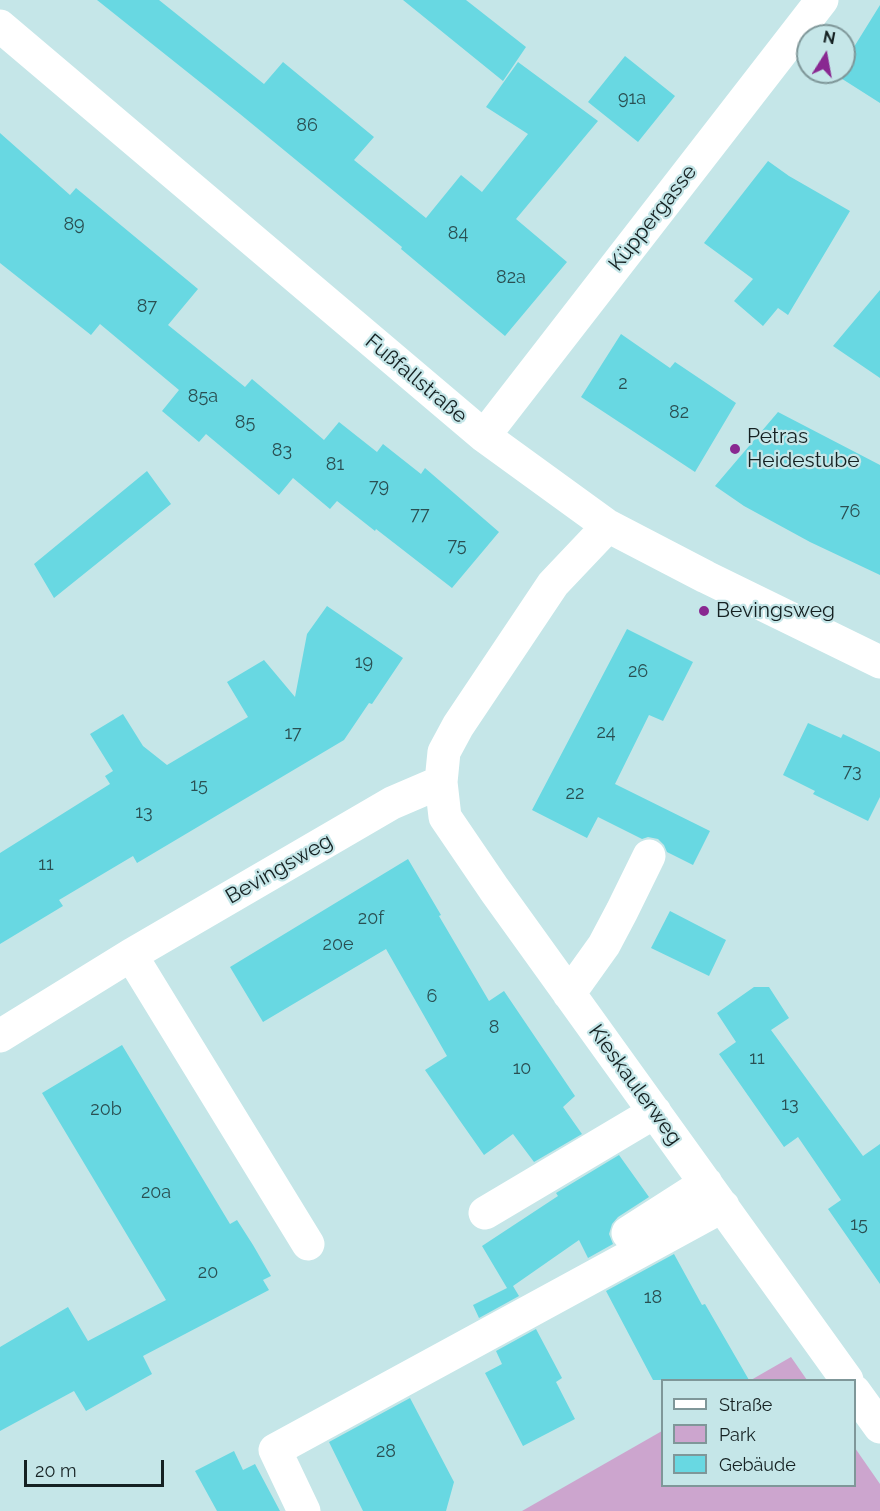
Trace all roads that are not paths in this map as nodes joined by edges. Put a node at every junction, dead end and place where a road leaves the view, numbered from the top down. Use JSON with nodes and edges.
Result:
{"nodes":[{"id":1,"x":822,"y":0,"type":"edge"},
{"id":2,"x":0,"y":26,"type":"edge"},
{"id":3,"x":484,"y":436,"type":"junction"},
{"id":4,"x":608,"y":526,"type":"junction"},
{"id":5,"x":880,"y":662,"type":"edge"},
{"id":6,"x":441,"y":782,"type":"junction"},
{"id":7,"x":649,"y":856,"type":"dead end"},
{"id":8,"x":131,"y":955,"type":"junction"},
{"id":9,"x":569,"y":994,"type":"junction"},
{"id":10,"x":0,"y":1036,"type":"edge"},
{"id":11,"x":655,"y":1112,"type":"junction"},
{"id":12,"x":714,"y":1194,"type":"junction"},
{"id":13,"x":485,"y":1213,"type":"dead end"},
{"id":14,"x":628,"y":1233,"type":"dead end"},
{"id":15,"x":308,"y":1244,"type":"dead end"},
{"id":16,"x":846,"y":1379,"type":"edge"},
{"id":17,"x":856,"y":1392,"type":"edge"},
{"id":18,"x":880,"y":1427,"type":"edge"},
{"id":19,"x":304,"y":1511,"type":"edge"}],
"edges":[{"from":1,"to":3,"type":"street","name":"Küppergasse"},
{"from":2,"to":3,"type":"street","name":"Fußfallstraße"},
{"from":3,"to":4,"type":"street","name":"Fußfallstraße"},
{"from":4,"to":5,"type":"street","name":"Fußfallstraße"},
{"from":4,"to":6,"type":"street"},
{"from":6,"to":8,"type":"street","name":"Bevingsweg"},
{"from":6,"to":9,"type":"street","name":"Kieskaulerweg"},
{"from":7,"to":9,"type":"street"},
{"from":8,"to":10,"type":"street","name":"Bevingsweg"},
{"from":8,"to":15,"type":"street"},
{"from":9,"to":11,"type":"street","name":"Kieskaulerweg"},
{"from":11,"to":12,"type":"street","name":"Kieskaulerweg"},
{"from":11,"to":13,"type":"street"},
{"from":12,"to":14,"type":"street"},
{"from":12,"to":16,"type":"street","name":"Kieskaulerweg"},
{"from":12,"to":19,"type":"street"},
{"from":17,"to":18,"type":"street"}]}
